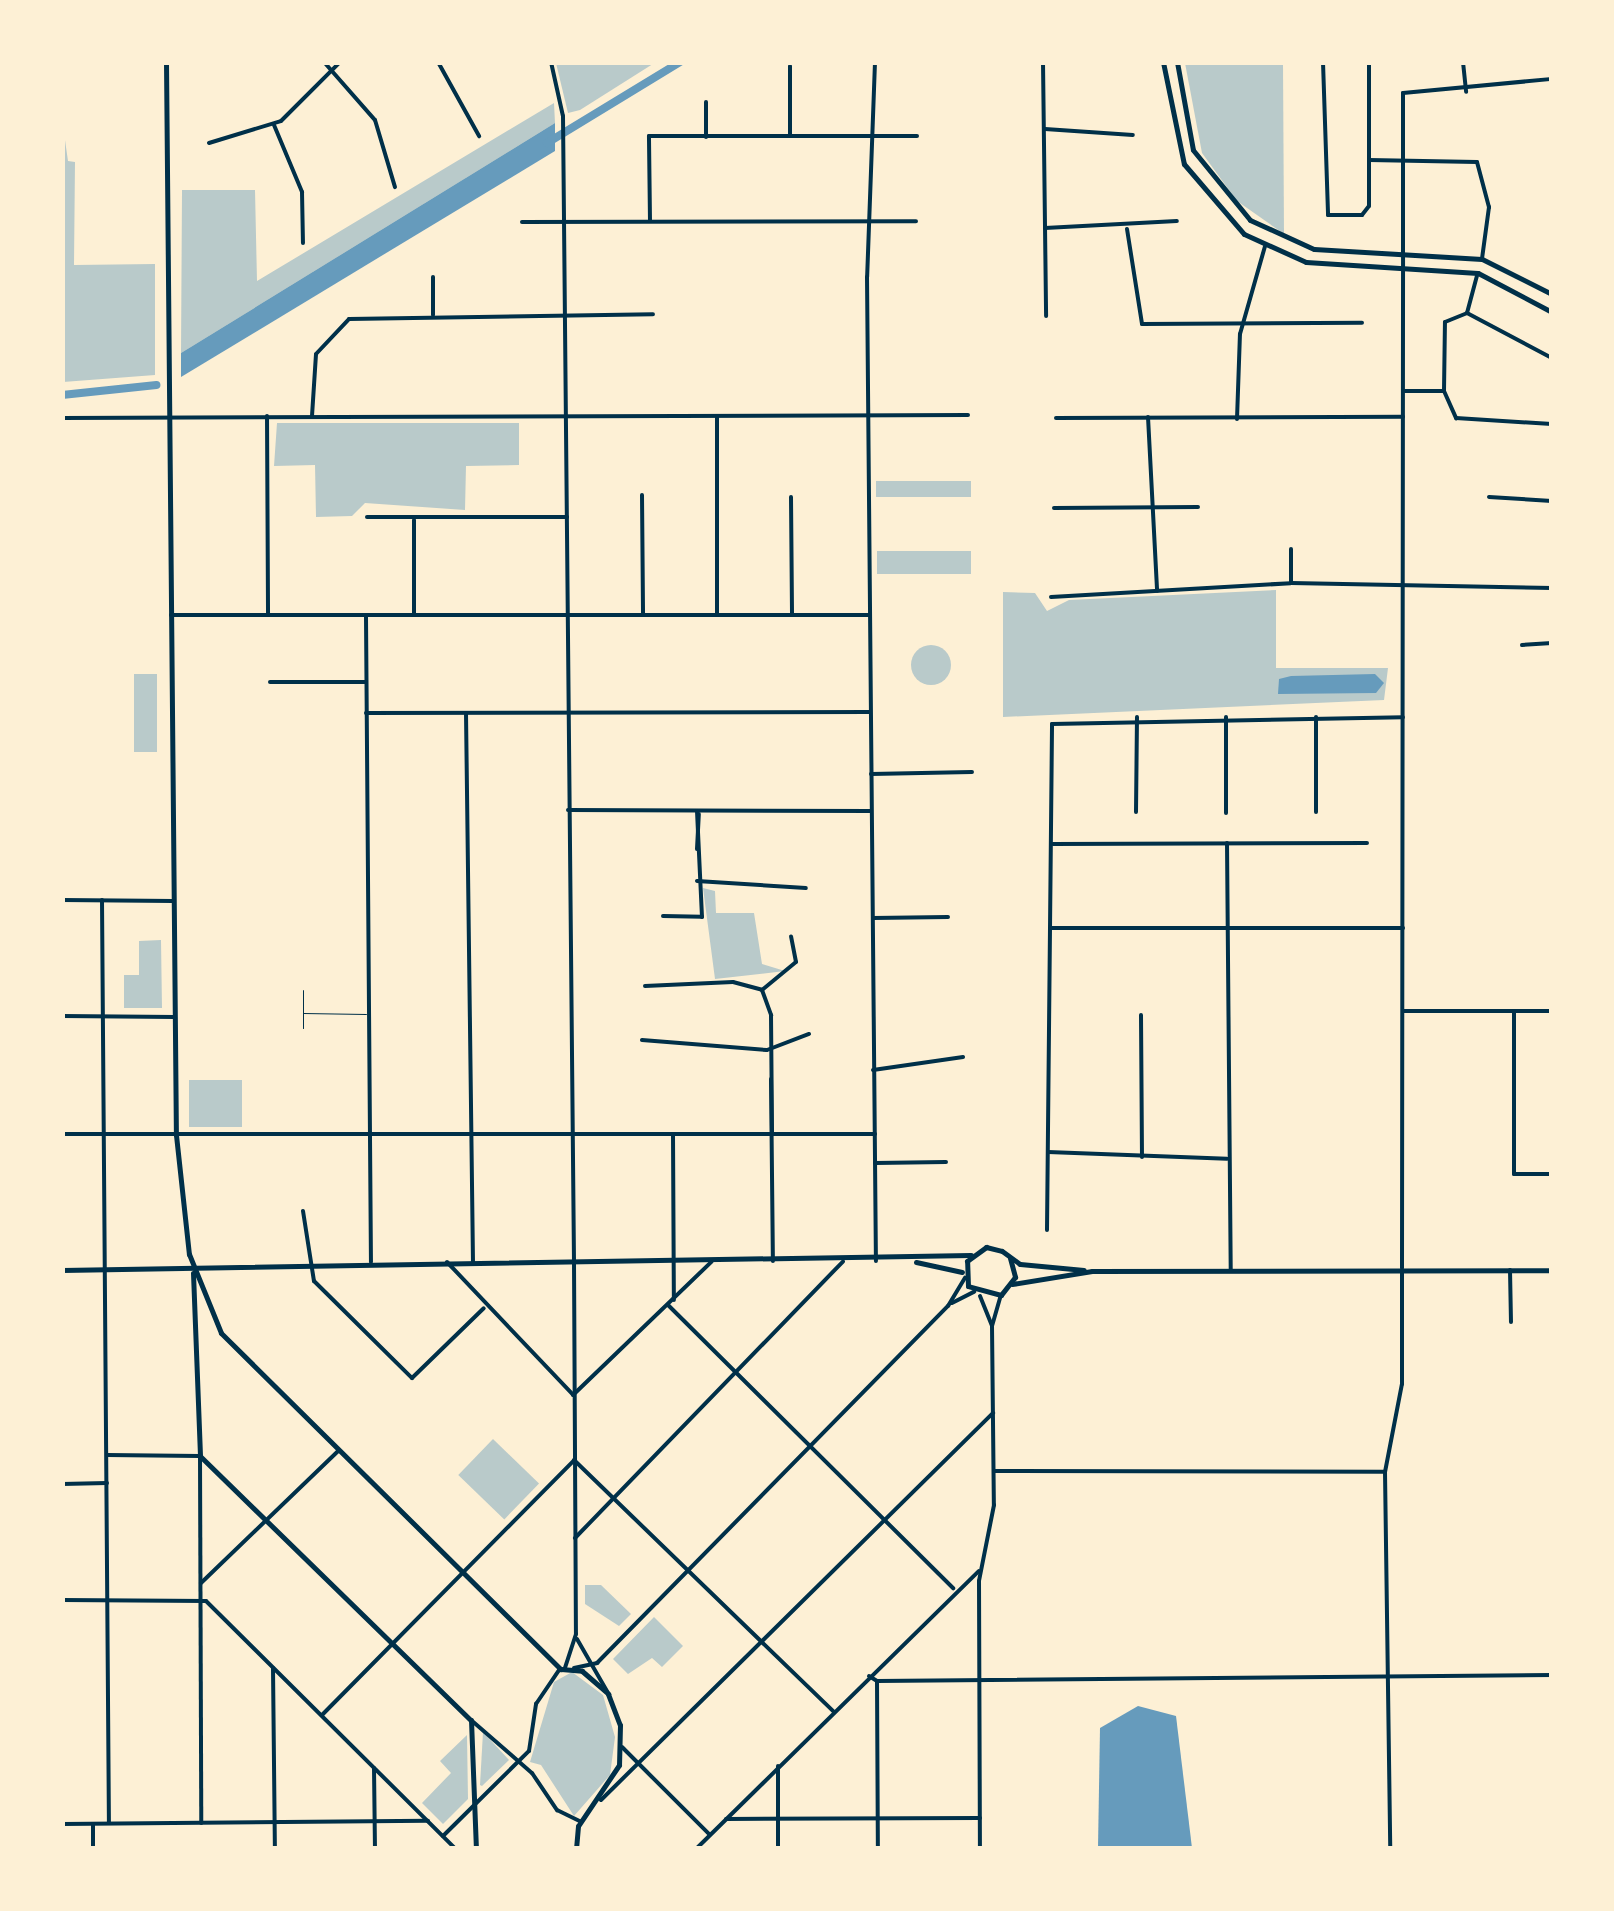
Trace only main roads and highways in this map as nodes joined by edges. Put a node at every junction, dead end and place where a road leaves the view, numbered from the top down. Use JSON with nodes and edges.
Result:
{"nodes":[{"id":1,"x":166,"y":62,"type":"edge"},
{"id":2,"x":1163,"y":62,"type":"edge"},
{"id":3,"x":1177,"y":62,"type":"edge"},
{"id":4,"x":1552,"y":294,"type":"edge"},
{"id":5,"x":1552,"y":312,"type":"edge"},
{"id":6,"x":971,"y":1255,"type":"junction"},
{"id":7,"x":1010,"y":1258,"type":"junction"},
{"id":8,"x":908,"y":1260,"type":"junction"},
{"id":9,"x":62,"y":1270,"type":"edge"},
{"id":10,"x":193,"y":1270,"type":"junction"},
{"id":11,"x":1552,"y":1270,"type":"edge"},
{"id":12,"x":1092,"y":1271,"type":"junction"},
{"id":13,"x":965,"y":1277,"type":"junction"},
{"id":14,"x":1012,"y":1284,"type":"junction"},
{"id":15,"x":214,"y":1326,"type":"junction"},
{"id":16,"x":199,"y":1332,"type":"junction"},
{"id":17,"x":476,"y":1848,"type":"edge"},
{"id":18,"x":576,"y":1848,"type":"edge"}],
"edges":[{"from":1,"to":10,"type":"main road"},
{"from":2,"to":5,"type":"main road"},
{"from":3,"to":4,"type":"main road"},
{"from":6,"to":7,"type":"main road"},
{"from":6,"to":8,"type":"main road"},
{"from":6,"to":13,"type":"main road"},
{"from":7,"to":12,"type":"main road"},
{"from":7,"to":14,"type":"main road"},
{"from":8,"to":10,"type":"main road"},
{"from":8,"to":13,"type":"main road"},
{"from":9,"to":10,"type":"main road"},
{"from":10,"to":15,"type":"main road"},
{"from":10,"to":16,"type":"main road"},
{"from":11,"to":12,"type":"main road"},
{"from":12,"to":14,"type":"main road"},
{"from":13,"to":14,"type":"main road"},
{"from":15,"to":16,"type":"main road"},
{"from":15,"to":18,"type":"main road"},
{"from":16,"to":17,"type":"main road"}]}
